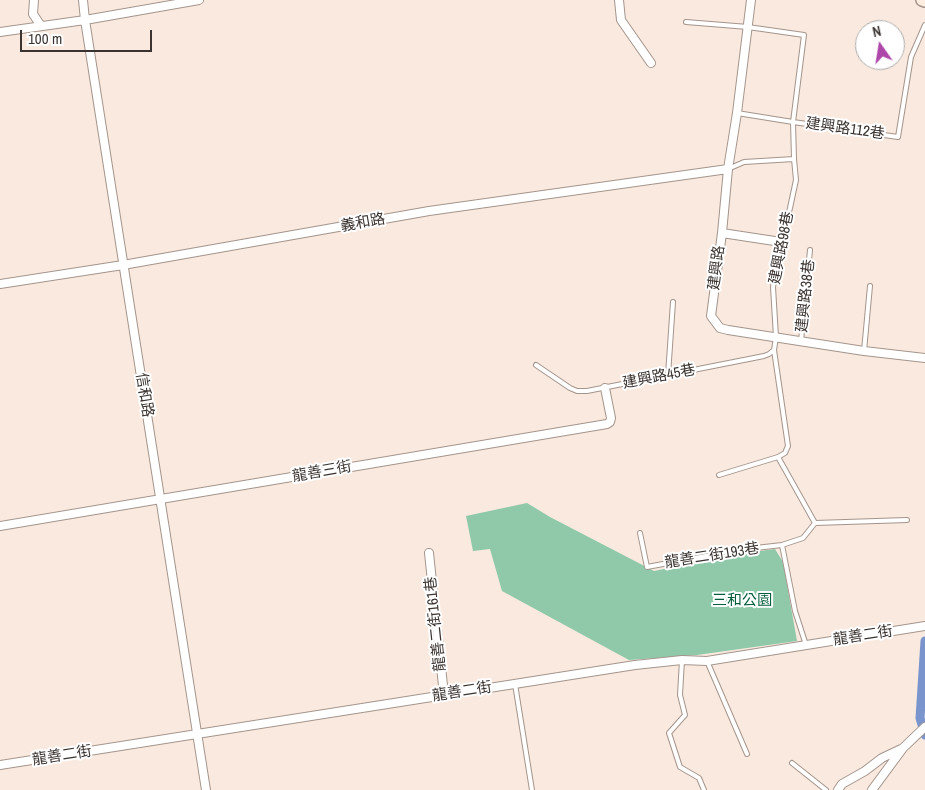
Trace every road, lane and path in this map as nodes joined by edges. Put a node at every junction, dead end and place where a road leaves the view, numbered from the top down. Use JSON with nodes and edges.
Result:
{"nodes":[{"id":1,"x":34,"y":0,"type":"edge"},
{"id":2,"x":83,"y":0,"type":"edge"},
{"id":3,"x":199,"y":0,"type":"edge"},
{"id":4,"x":618,"y":0,"type":"edge"},
{"id":5,"x":751,"y":0,"type":"edge"},
{"id":6,"x":85,"y":20,"type":"junction"},
{"id":7,"x":686,"y":22,"type":"dead end"},
{"id":8,"x":925,"y":25,"type":"edge"},
{"id":9,"x":41,"y":26,"type":"junction"},
{"id":10,"x":748,"y":27,"type":"junction"},
{"id":11,"x":0,"y":32,"type":"edge"},
{"id":12,"x":651,"y":64,"type":"dead end"},
{"id":13,"x":737,"y":113,"type":"junction"},
{"id":14,"x":793,"y":122,"type":"junction"},
{"id":15,"x":794,"y":159,"type":"junction"},
{"id":16,"x":728,"y":169,"type":"junction"},
{"id":17,"x":722,"y":233,"type":"junction"},
{"id":18,"x":781,"y":242,"type":"junction"},
{"id":19,"x":810,"y":250,"type":"dead end"},
{"id":20,"x":123,"y":265,"type":"junction"},
{"id":21,"x":0,"y":284,"type":"edge"},
{"id":22,"x":870,"y":286,"type":"dead end"},
{"id":23,"x":673,"y":302,"type":"dead end"},
{"id":24,"x":776,"y":337,"type":"junction"},
{"id":25,"x":801,"y":341,"type":"junction"},
{"id":26,"x":774,"y":350,"type":"junction"},
{"id":27,"x":864,"y":351,"type":"junction"},
{"id":28,"x":925,"y":358,"type":"edge"},
{"id":29,"x":536,"y":365,"type":"dead end"},
{"id":30,"x":668,"y":375,"type":"junction"},
{"id":31,"x":605,"y":388,"type":"junction"},
{"id":32,"x":778,"y":457,"type":"junction"},
{"id":33,"x":720,"y":474,"type":"dead end"},
{"id":34,"x":160,"y":500,"type":"junction"},
{"id":35,"x":907,"y":520,"type":"dead end"},
{"id":36,"x":815,"y":523,"type":"junction"},
{"id":37,"x":0,"y":526,"type":"edge"},
{"id":38,"x":640,"y":533,"type":"dead end"},
{"id":39,"x":782,"y":545,"type":"junction"},
{"id":40,"x":428,"y":553,"type":"dead end"},
{"id":41,"x":925,"y":626,"type":"edge"},
{"id":42,"x":806,"y":645,"type":"junction"},
{"id":43,"x":682,"y":660,"type":"junction"},
{"id":44,"x":707,"y":661,"type":"junction"},
{"id":45,"x":515,"y":684,"type":"junction"},
{"id":46,"x":444,"y":696,"type":"junction"},
{"id":47,"x":923,"y":729,"type":"edge"},
{"id":48,"x":197,"y":734,"type":"junction"},
{"id":49,"x":903,"y":748,"type":"junction"},
{"id":50,"x":747,"y":754,"type":"dead end"},
{"id":51,"x":792,"y":763,"type":"dead end"},
{"id":52,"x":0,"y":765,"type":"edge"},
{"id":53,"x":206,"y":790,"type":"edge"},
{"id":54,"x":532,"y":790,"type":"edge"},
{"id":55,"x":704,"y":790,"type":"edge"},
{"id":56,"x":826,"y":790,"type":"edge"},
{"id":57,"x":838,"y":790,"type":"edge"},
{"id":58,"x":872,"y":790,"type":"edge"}],
"edges":[{"from":1,"to":9,"type":"street"},
{"from":2,"to":6,"type":"street","name":"信和路"},
{"from":3,"to":6,"type":"street"},
{"from":4,"to":12,"type":"street"},
{"from":5,"to":10,"type":"street","name":"建興路"},
{"from":6,"to":9,"type":"street"},
{"from":6,"to":20,"type":"street","name":"信和路"},
{"from":7,"to":10,"type":"lane"},
{"from":8,"to":14,"type":"lane","name":"建興路112巷"},
{"from":9,"to":11,"type":"street"},
{"from":10,"to":13,"type":"street","name":"建興路"},
{"from":10,"to":14,"type":"lane","name":"建興路98巷"},
{"from":13,"to":14,"type":"lane","name":"建興路112巷"},
{"from":13,"to":16,"type":"street","name":"建興路"},
{"from":14,"to":15,"type":"lane","name":"建興路98巷"},
{"from":15,"to":16,"type":"lane"},
{"from":15,"to":18,"type":"lane","name":"建興路98巷"},
{"from":16,"to":17,"type":"street","name":"建興路"},
{"from":16,"to":20,"type":"street","name":"義和路"},
{"from":17,"to":18,"type":"street"},
{"from":17,"to":24,"type":"street","name":"建興路"},
{"from":18,"to":24,"type":"lane","name":"建興路98巷"},
{"from":19,"to":25,"type":"lane","name":"建興路38巷"},
{"from":20,"to":21,"type":"street","name":"義和路"},
{"from":20,"to":34,"type":"street","name":"信和路"},
{"from":22,"to":27,"type":"lane"},
{"from":23,"to":30,"type":"lane"},
{"from":24,"to":25,"type":"street","name":"建興路"},
{"from":24,"to":26,"type":"lane"},
{"from":25,"to":27,"type":"street","name":"建興路"},
{"from":26,"to":30,"type":"lane","name":"建興路45巷"},
{"from":26,"to":32,"type":"lane"},
{"from":27,"to":28,"type":"street","name":"建興路"},
{"from":29,"to":31,"type":"lane","name":"建興路45巷"},
{"from":30,"to":31,"type":"lane","name":"建興路45巷"},
{"from":31,"to":34,"type":"street","name":"龍善三街"},
{"from":32,"to":33,"type":"lane"},
{"from":32,"to":36,"type":"lane"},
{"from":34,"to":37,"type":"street","name":"龍善三街"},
{"from":34,"to":48,"type":"street","name":"信和路"},
{"from":35,"to":36,"type":"lane"},
{"from":36,"to":39,"type":"lane","name":"龍善二街193巷"},
{"from":38,"to":39,"type":"lane","name":"龍善二街193巷"},
{"from":39,"to":42,"type":"lane"},
{"from":40,"to":46,"type":"street","name":"龍善二街161巷"},
{"from":41,"to":42,"type":"street","name":"龍善二街"},
{"from":42,"to":44,"type":"street","name":"龍善二街"},
{"from":43,"to":44,"type":"street","name":"龍善二街"},
{"from":43,"to":45,"type":"street","name":"龍善二街"},
{"from":43,"to":55,"type":"lane"},
{"from":44,"to":50,"type":"lane"},
{"from":45,"to":46,"type":"street","name":"龍善二街"},
{"from":45,"to":54,"type":"lane"},
{"from":46,"to":48,"type":"street","name":"龍善二街"},
{"from":47,"to":49,"type":"street"},
{"from":48,"to":52,"type":"street","name":"龍善二街"},
{"from":48,"to":53,"type":"street","name":"信和路"},
{"from":49,"to":57,"type":"street"},
{"from":49,"to":58,"type":"street"},
{"from":51,"to":56,"type":"lane"}]}
